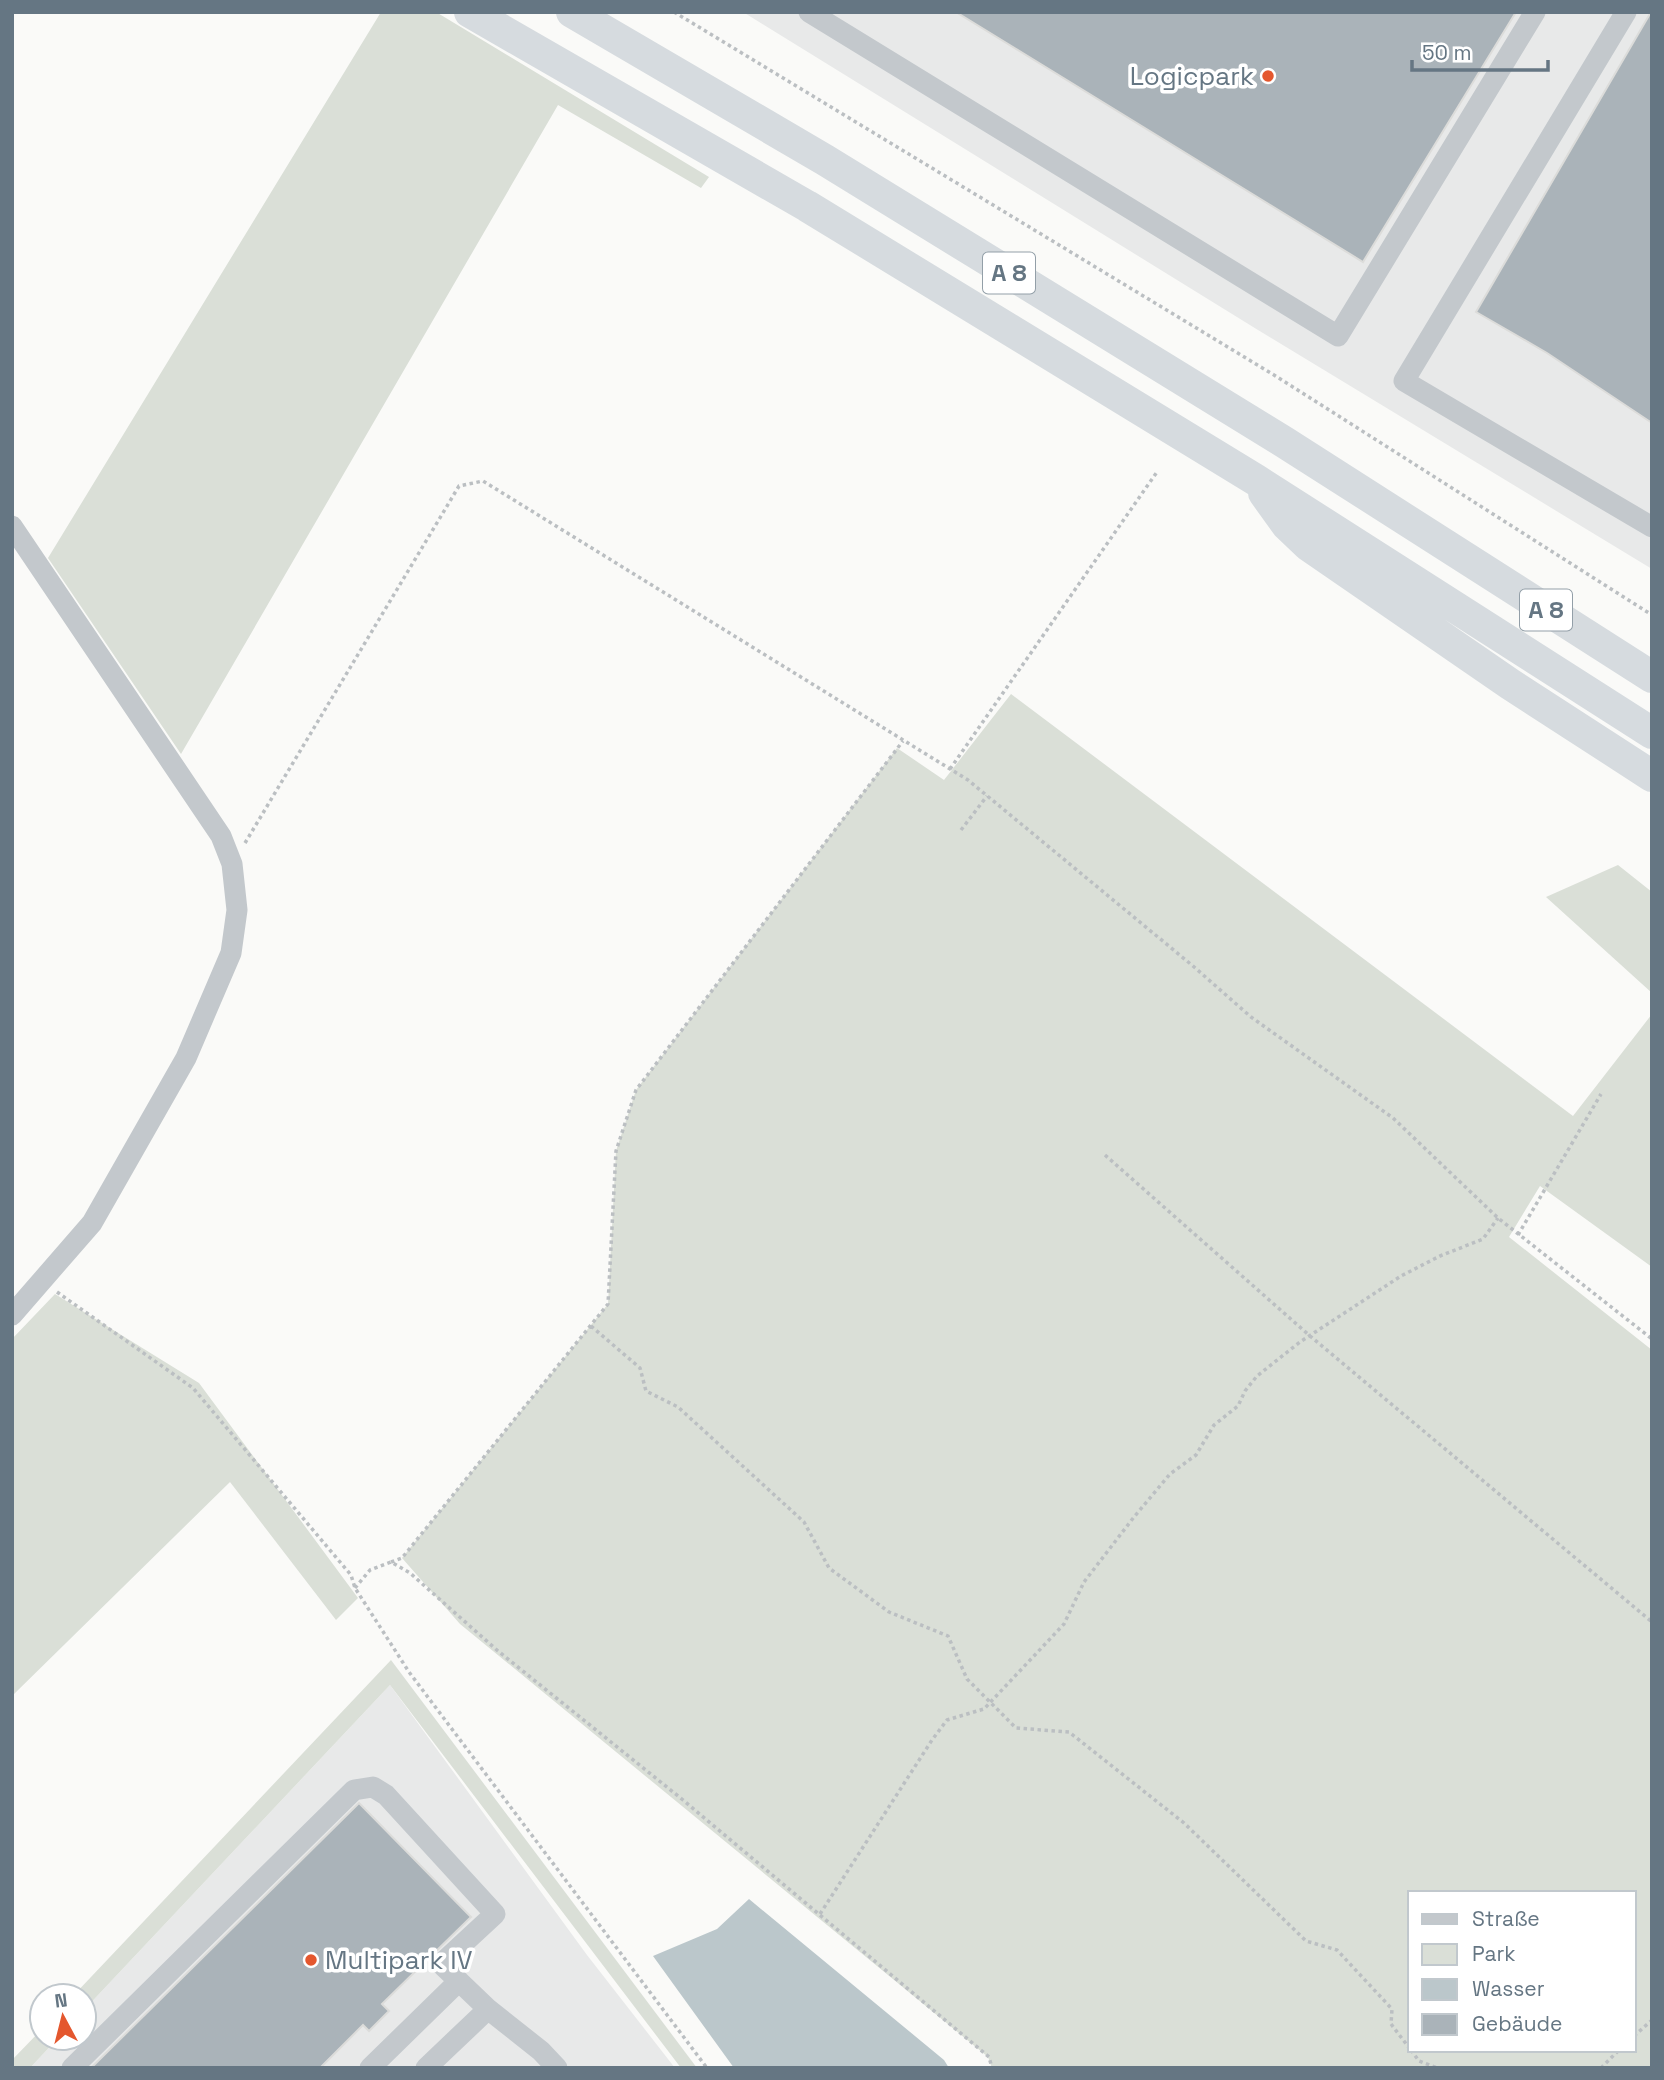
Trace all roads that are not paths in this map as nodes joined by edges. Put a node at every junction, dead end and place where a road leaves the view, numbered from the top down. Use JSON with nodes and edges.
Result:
{"nodes":[{"id":1,"x":470,"y":12,"type":"edge"},
{"id":2,"x":572,"y":12,"type":"edge"},
{"id":3,"x":809,"y":12,"type":"edge"},
{"id":4,"x":1535,"y":12,"type":"edge"},
{"id":5,"x":1626,"y":12,"type":"edge"},
{"id":6,"x":1256,"y":480,"type":"junction"},
{"id":7,"x":12,"y":526,"type":"edge"},
{"id":8,"x":1652,"y":527,"type":"edge"},
{"id":9,"x":1652,"y":677,"type":"edge"},
{"id":10,"x":1652,"y":733,"type":"edge"},
{"id":11,"x":1652,"y":776,"type":"edge"},
{"id":12,"x":12,"y":1315,"type":"edge"},
{"id":13,"x":459,"y":1981,"type":"junction"},
{"id":14,"x":488,"y":2009,"type":"junction"},
{"id":15,"x":72,"y":2068,"type":"edge"},
{"id":16,"x":370,"y":2068,"type":"edge"},
{"id":17,"x":426,"y":2068,"type":"edge"},
{"id":18,"x":557,"y":2068,"type":"edge"}],
"edges":[{"from":1,"to":6,"type":"highway","number":"A 8"},
{"from":2,"to":9,"type":"highway","number":"A 8"},
{"from":3,"to":4,"type":"street"},
{"from":5,"to":8,"type":"street"},
{"from":6,"to":10,"type":"highway","number":"A 8"},
{"from":6,"to":11,"type":"highway"},
{"from":7,"to":12,"type":"street"},
{"from":13,"to":14,"type":"street"},
{"from":13,"to":15,"type":"street"},
{"from":13,"to":16,"type":"street"},
{"from":14,"to":17,"type":"street"},
{"from":14,"to":18,"type":"street"}]}
